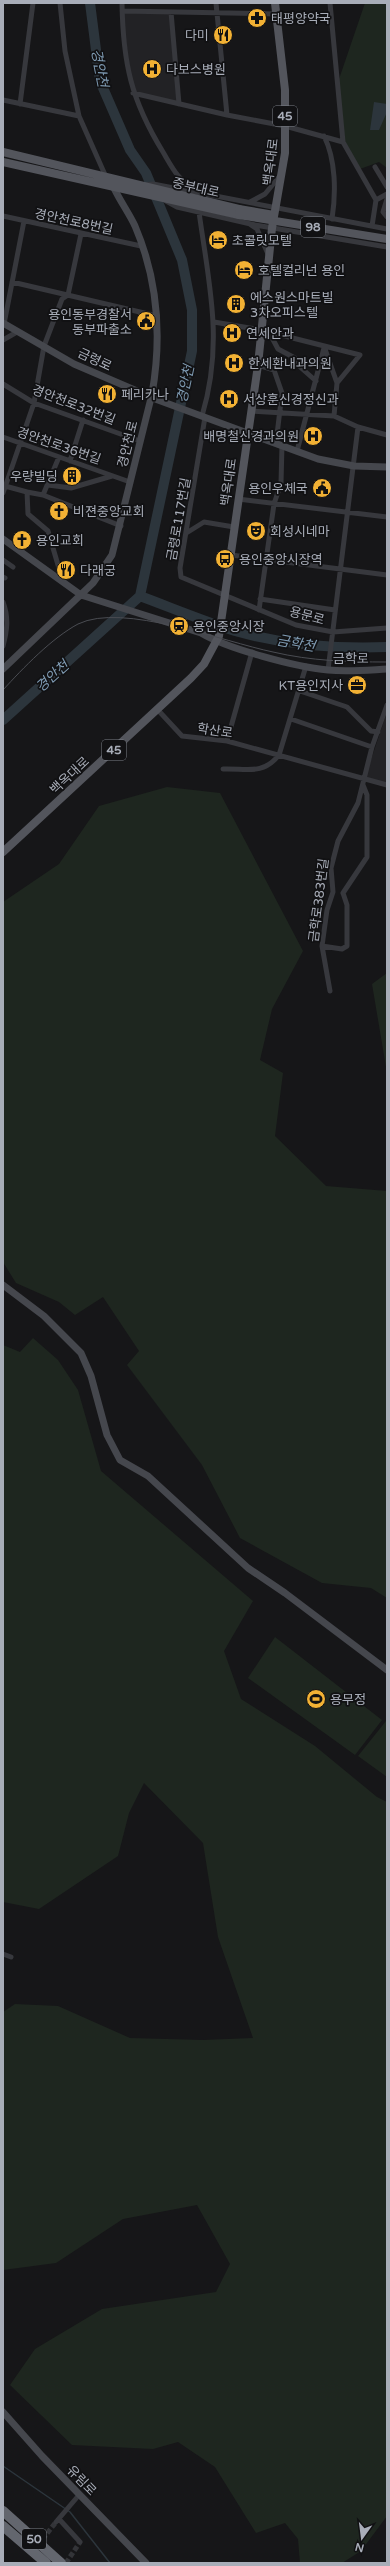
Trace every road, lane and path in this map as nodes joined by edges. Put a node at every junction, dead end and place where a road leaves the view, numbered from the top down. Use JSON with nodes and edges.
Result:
{"nodes":[{"id":1,"x":33,"y":3,"type":"edge"},
{"id":2,"x":60,"y":3,"type":"edge"},
{"id":3,"x":122,"y":3,"type":"edge"},
{"id":4,"x":216,"y":3,"type":"edge"},
{"id":5,"x":275,"y":3,"type":"edge"},
{"id":6,"x":330,"y":3,"type":"edge"},
{"id":7,"x":122,"y":11,"type":"junction"},
{"id":8,"x":171,"y":12,"type":"junction"},
{"id":9,"x":217,"y":12,"type":"junction"},
{"id":10,"x":277,"y":14,"type":"junction"},
{"id":11,"x":133,"y":93,"type":"junction"},
{"id":12,"x":3,"y":100,"type":"edge"},
{"id":13,"x":20,"y":104,"type":"junction"},
{"id":14,"x":180,"y":104,"type":"junction"},
{"id":15,"x":227,"y":115,"type":"junction"},
{"id":16,"x":79,"y":116,"type":"junction"},
{"id":17,"x":285,"y":126,"type":"junction"},
{"id":18,"x":324,"y":136,"type":"junction"},
{"id":19,"x":343,"y":142,"type":"junction"},
{"id":20,"x":3,"y":152,"type":"edge"},
{"id":21,"x":3,"y":162,"type":"edge"},
{"id":22,"x":375,"y":167,"type":"dead end"},
{"id":23,"x":281,"y":175,"type":"junction"},
{"id":24,"x":106,"y":177,"type":"junction"},
{"id":25,"x":387,"y":187,"type":"edge"},
{"id":26,"x":118,"y":189,"type":"junction"},
{"id":27,"x":200,"y":193,"type":"junction"},
{"id":28,"x":387,"y":194,"type":"edge"},
{"id":29,"x":387,"y":199,"type":"edge"},
{"id":30,"x":186,"y":200,"type":"junction"},
{"id":31,"x":376,"y":200,"type":"junction"},
{"id":32,"x":249,"y":203,"type":"junction"},
{"id":33,"x":275,"y":208,"type":"junction"},
{"id":34,"x":199,"y":212,"type":"junction"},
{"id":35,"x":239,"y":212,"type":"junction"},
{"id":36,"x":3,"y":216,"type":"edge"},
{"id":37,"x":387,"y":217,"type":"edge"},
{"id":38,"x":332,"y":219,"type":"junction"},
{"id":39,"x":24,"y":221,"type":"junction"},
{"id":40,"x":251,"y":224,"type":"junction"},
{"id":41,"x":372,"y":226,"type":"junction"},
{"id":42,"x":272,"y":228,"type":"junction"},
{"id":43,"x":387,"y":229,"type":"edge"},
{"id":44,"x":81,"y":234,"type":"junction"},
{"id":45,"x":387,"y":235,"type":"edge"},
{"id":46,"x":387,"y":239,"type":"edge"},
{"id":47,"x":141,"y":246,"type":"junction"},
{"id":48,"x":387,"y":247,"type":"edge"},
{"id":49,"x":269,"y":256,"type":"junction"},
{"id":50,"x":12,"y":282,"type":"junction"},
{"id":51,"x":68,"y":295,"type":"junction"},
{"id":52,"x":157,"y":316,"type":"junction"},
{"id":53,"x":214,"y":322,"type":"junction"},
{"id":54,"x":4,"y":324,"type":"edge"},
{"id":55,"x":265,"y":331,"type":"junction"},
{"id":56,"x":17,"y":332,"type":"junction"},
{"id":57,"x":3,"y":340,"type":"edge"},
{"id":58,"x":44,"y":346,"type":"junction"},
{"id":59,"x":324,"y":348,"type":"junction"},
{"id":60,"x":258,"y":365,"type":"junction"},
{"id":61,"x":316,"y":381,"type":"junction"},
{"id":62,"x":337,"y":383,"type":"junction"},
{"id":63,"x":3,"y":384,"type":"edge"},
{"id":64,"x":150,"y":397,"type":"junction"},
{"id":65,"x":34,"y":403,"type":"junction"},
{"id":66,"x":251,"y":411,"type":"junction"},
{"id":67,"x":280,"y":413,"type":"junction"},
{"id":68,"x":307,"y":415,"type":"junction"},
{"id":69,"x":334,"y":416,"type":"junction"},
{"id":70,"x":203,"y":417,"type":"junction"},
{"id":71,"x":83,"y":420,"type":"junction"},
{"id":72,"x":358,"y":428,"type":"junction"},
{"id":73,"x":248,"y":433,"type":"junction"},
{"id":74,"x":387,"y":435,"type":"edge"},
{"id":75,"x":3,"y":437,"type":"edge"},
{"id":76,"x":140,"y":440,"type":"junction"},
{"id":77,"x":19,"y":444,"type":"junction"},
{"id":78,"x":279,"y":444,"type":"junction"},
{"id":79,"x":298,"y":451,"type":"junction"},
{"id":80,"x":59,"y":457,"type":"junction"},
{"id":81,"x":70,"y":461,"type":"junction"},
{"id":82,"x":354,"y":466,"type":"junction"},
{"id":83,"x":387,"y":467,"type":"edge"},
{"id":84,"x":113,"y":476,"type":"junction"},
{"id":85,"x":130,"y":482,"type":"junction"},
{"id":86,"x":48,"y":485,"type":"junction"},
{"id":87,"x":5,"y":486,"type":"junction"},
{"id":88,"x":27,"y":492,"type":"junction"},
{"id":89,"x":3,"y":493,"type":"edge"},
{"id":90,"x":43,"y":495,"type":"junction"},
{"id":91,"x":238,"y":498,"type":"junction"},
{"id":92,"x":274,"y":504,"type":"junction"},
{"id":93,"x":347,"y":512,"type":"junction"},
{"id":94,"x":387,"y":517,"type":"edge"},
{"id":95,"x":121,"y":526,"type":"junction"},
{"id":96,"x":234,"y":528,"type":"junction"},
{"id":97,"x":188,"y":532,"type":"junction"},
{"id":98,"x":3,"y":539,"type":"edge"},
{"id":99,"x":231,"y":555,"type":"junction"},
{"id":100,"x":3,"y":560,"type":"edge"},
{"id":101,"x":265,"y":560,"type":"junction"},
{"id":102,"x":13,"y":567,"type":"dead end"},
{"id":103,"x":340,"y":569,"type":"junction"},
{"id":104,"x":387,"y":575,"type":"edge"},
{"id":105,"x":63,"y":582,"type":"junction"},
{"id":106,"x":81,"y":595,"type":"junction"},
{"id":107,"x":225,"y":596,"type":"junction"},
{"id":108,"x":260,"y":599,"type":"junction"},
{"id":109,"x":3,"y":602,"type":"edge"},
{"id":110,"x":259,"y":610,"type":"junction"},
{"id":111,"x":335,"y":610,"type":"junction"},
{"id":112,"x":387,"y":628,"type":"edge"},
{"id":113,"x":333,"y":632,"type":"junction"},
{"id":114,"x":218,"y":639,"type":"junction"},
{"id":115,"x":3,"y":646,"type":"edge"},
{"id":116,"x":252,"y":652,"type":"junction"},
{"id":117,"x":306,"y":666,"type":"junction"},
{"id":118,"x":3,"y":669,"type":"edge"},
{"id":119,"x":387,"y":669,"type":"edge"},
{"id":120,"x":328,"y":670,"type":"junction"},
{"id":121,"x":300,"y":691,"type":"junction"},
{"id":122,"x":387,"y":705,"type":"edge"},
{"id":123,"x":157,"y":710,"type":"junction"},
{"id":124,"x":290,"y":719,"type":"junction"},
{"id":125,"x":378,"y":732,"type":"junction"},
{"id":126,"x":227,"y":741,"type":"junction"},
{"id":127,"x":372,"y":746,"type":"junction"},
{"id":128,"x":279,"y":755,"type":"junction"},
{"id":129,"x":223,"y":769,"type":"dead end"},
{"id":130,"x":365,"y":778,"type":"junction"},
{"id":131,"x":363,"y":785,"type":"junction"},
{"id":132,"x":387,"y":785,"type":"edge"},
{"id":133,"x":3,"y":852,"type":"edge"},
{"id":134,"x":333,"y":892,"type":"junction"},
{"id":135,"x":343,"y":894,"type":"junction"},
{"id":136,"x":322,"y":946,"type":"junction"},
{"id":137,"x":330,"y":991,"type":"dead end"},
{"id":138,"x":3,"y":1285,"type":"edge"},
{"id":139,"x":387,"y":1670,"type":"edge"},
{"id":140,"x":3,"y":1954,"type":"edge"},
{"id":141,"x":11,"y":1957,"type":"dead end"},
{"id":142,"x":3,"y":2412,"type":"edge"},
{"id":143,"x":80,"y":2495,"type":"junction"},
{"id":144,"x":4,"y":2512,"type":"edge"},
{"id":145,"x":3,"y":2526,"type":"edge"},
{"id":146,"x":80,"y":2542,"type":"dead end"},
{"id":147,"x":46,"y":2563,"type":"edge"},
{"id":148,"x":61,"y":2563,"type":"edge"},
{"id":149,"x":146,"y":2563,"type":"edge"}],
"edges":[{"from":1,"to":13,"type":"street"},
{"from":2,"to":16,"type":"street"},
{"from":3,"to":7,"type":"street"},
{"from":4,"to":9,"type":"street"},
{"from":5,"to":10,"type":"main road","name":"백옥대로","number":"45"},
{"from":6,"to":19,"type":"street"},
{"from":7,"to":8,"type":"street"},
{"from":7,"to":11,"type":"street"},
{"from":8,"to":9,"type":"street"},
{"from":8,"to":14,"type":"street"},
{"from":9,"to":10,"type":"street"},
{"from":9,"to":15,"type":"street"},
{"from":10,"to":17,"type":"main road","name":"백옥대로","number":"45"},
{"from":11,"to":14,"type":"street"},
{"from":11,"to":27,"type":"street"},
{"from":12,"to":13,"type":"street"},
{"from":13,"to":16,"type":"street"},
{"from":14,"to":15,"type":"street"},
{"from":15,"to":17,"type":"street"},
{"from":16,"to":24,"type":"street"},
{"from":17,"to":18,"type":"street"},
{"from":17,"to":23,"type":"main road","name":"백옥대로","number":"45"},
{"from":18,"to":19,"type":"street"},
{"from":18,"to":38,"type":"street"},
{"from":19,"to":31,"type":"street"},
{"from":20,"to":24,"type":"main road","name":"중부대로","number":"98"},
{"from":21,"to":26,"type":"main road","name":"중부대로","number":"98"},
{"from":22,"to":25,"type":"street"},
{"from":23,"to":32,"type":"street"},
{"from":23,"to":33,"type":"main road","name":"백옥대로","number":"45"},
{"from":24,"to":30,"type":"main road","name":"중부대로","number":"98"},
{"from":26,"to":30,"type":"main road","name":"중부대로","number":"98"},
{"from":26,"to":47,"type":"main road","name":"경안천로"},
{"from":27,"to":30,"type":"street"},
{"from":27,"to":32,"type":"street"},
{"from":28,"to":31,"type":"street"},
{"from":29,"to":37,"type":"street"},
{"from":30,"to":34,"type":"street"},
{"from":30,"to":35,"type":"main road","name":"중부대로","number":"98"},
{"from":31,"to":41,"type":"street"},
{"from":32,"to":33,"type":"street"},
{"from":33,"to":38,"type":"street"},
{"from":33,"to":42,"type":"main road","name":"백옥대로","number":"45"},
{"from":34,"to":40,"type":"street"},
{"from":34,"to":53,"type":"street","name":"중부대로"},
{"from":35,"to":45,"type":"main road","name":"중부대로","number":"98","bridge":true},
{"from":35,"to":46,"type":"main road","name":"중부대로","number":"98","bridge":true},
{"from":36,"to":39,"type":"street","name":"경안천로8번길"},
{"from":38,"to":41,"type":"street"},
{"from":39,"to":44,"type":"street","name":"경안천로8번길"},
{"from":39,"to":50,"type":"street"},
{"from":40,"to":42,"type":"street"},
{"from":40,"to":49,"type":"street"},
{"from":41,"to":43,"type":"street"},
{"from":42,"to":48,"type":"street"},
{"from":42,"to":49,"type":"main road","name":"백옥대로","number":"45"},
{"from":44,"to":47,"type":"street","name":"경안천로8번길"},
{"from":44,"to":51,"type":"street"},
{"from":47,"to":52,"type":"main road","name":"경안천로"},
{"from":49,"to":55,"type":"main road","name":"백옥대로","number":"45"},
{"from":50,"to":51,"type":"street"},
{"from":50,"to":54,"type":"street"},
{"from":51,"to":52,"type":"street"},
{"from":51,"to":58,"type":"street"},
{"from":52,"to":64,"type":"main road","name":"경안천로"},
{"from":53,"to":55,"type":"street"},
{"from":53,"to":70,"type":"street","name":"중부대로"},
{"from":54,"to":56,"type":"main road","name":"금령로"},
{"from":55,"to":59,"type":"street"},
{"from":55,"to":60,"type":"main road","name":"백옥대로","number":"45"},
{"from":55,"to":61,"type":"street"},
{"from":56,"to":57,"type":"street"},
{"from":56,"to":58,"type":"main road","name":"금령로"},
{"from":58,"to":64,"type":"main road","name":"금령로"},
{"from":58,"to":65,"type":"street"},
{"from":59,"to":61,"type":"street"},
{"from":59,"to":62,"type":"street"},
{"from":59,"to":62,"type":"street"},
{"from":60,"to":66,"type":"main road","name":"백옥대로","number":"45"},
{"from":60,"to":67,"type":"street"},
{"from":61,"to":68,"type":"street"},
{"from":62,"to":69,"type":"street"},
{"from":63,"to":65,"type":"street","name":"경안천로32번길"},
{"from":64,"to":70,"type":"main road","name":"금령로"},
{"from":64,"to":76,"type":"main road","name":"경안천로"},
{"from":65,"to":71,"type":"street","name":"경안천로32번길"},
{"from":65,"to":77,"type":"street"},
{"from":66,"to":67,"type":"street"},
{"from":66,"to":73,"type":"main road","name":"백옥대로","number":"45"},
{"from":67,"to":68,"type":"street"},
{"from":67,"to":78,"type":"street"},
{"from":68,"to":69,"type":"street"},
{"from":68,"to":79,"type":"street"},
{"from":69,"to":72,"type":"street"},
{"from":70,"to":73,"type":"main road"},
{"from":70,"to":97,"type":"street","name":"금령로117번길"},
{"from":71,"to":76,"type":"street","name":"경안천로32번길"},
{"from":71,"to":81,"type":"street"},
{"from":72,"to":74,"type":"street"},
{"from":72,"to":82,"type":"street"},
{"from":73,"to":78,"type":"main road"},
{"from":73,"to":91,"type":"main road","name":"백옥대로","number":"45"},
{"from":75,"to":77,"type":"street","name":"경안천로36번길"},
{"from":76,"to":85,"type":"main road","name":"경안천로"},
{"from":77,"to":80,"type":"street","name":"경안천로36번길"},
{"from":77,"to":87,"type":"street"},
{"from":78,"to":79,"type":"main road"},
{"from":78,"to":92,"type":"street"},
{"from":79,"to":82,"type":"main road"},
{"from":80,"to":81,"type":"street","name":"경안천로36번길"},
{"from":80,"to":86,"type":"street"},
{"from":81,"to":84,"type":"street","name":"경안천로36번길"},
{"from":82,"to":83,"type":"main road"},
{"from":82,"to":93,"type":"street"},
{"from":84,"to":85,"type":"street","name":"경안천로36번길"},
{"from":84,"to":86,"type":"street"},
{"from":85,"to":95,"type":"main road","name":"경안천로"},
{"from":86,"to":90,"type":"street"},
{"from":87,"to":88,"type":"street"},
{"from":87,"to":89,"type":"street"},
{"from":88,"to":90,"type":"street"},
{"from":88,"to":105,"type":"street"},
{"from":90,"to":95,"type":"street"},
{"from":91,"to":92,"type":"street"},
{"from":91,"to":96,"type":"main road","name":"백옥대로","number":"45"},
{"from":92,"to":93,"type":"street"},
{"from":92,"to":101,"type":"street"},
{"from":93,"to":94,"type":"street"},
{"from":93,"to":103,"type":"street"},
{"from":95,"to":106,"type":"main road","name":"경안천로"},
{"from":96,"to":97,"type":"street"},
{"from":96,"to":99,"type":"main road","name":"백옥대로","number":"45"},
{"from":97,"to":107,"type":"street","name":"금령로117번길"},
{"from":98,"to":105,"type":"main road"},
{"from":99,"to":101,"type":"street"},
{"from":99,"to":107,"type":"main road","name":"백옥대로","number":"45"},
{"from":100,"to":102,"type":"street"},
{"from":101,"to":103,"type":"street"},
{"from":101,"to":108,"type":"street"},
{"from":103,"to":104,"type":"street"},
{"from":103,"to":111,"type":"street"},
{"from":105,"to":106,"type":"main road"},
{"from":106,"to":114,"type":"main road","name":"금학로"},
{"from":106,"to":118,"type":"main road","name":"경안천로"},
{"from":107,"to":110,"type":"street","name":"용문로"},
{"from":107,"to":114,"type":"main road","name":"백옥대로","number":"45"},
{"from":108,"to":110,"type":"street"},
{"from":108,"to":111,"type":"street"},
{"from":109,"to":115,"type":"street"},
{"from":110,"to":113,"type":"street","name":"용문로"},
{"from":111,"to":113,"type":"street"},
{"from":112,"to":113,"type":"street","name":"용문로"},
{"from":113,"to":120,"type":"street"},
{"from":114,"to":116,"type":"main road","name":"금학로"},
{"from":114,"to":123,"type":"main road","name":"백옥대로","number":"45"},
{"from":116,"to":117,"type":"main road","name":"금학로"},
{"from":116,"to":126,"type":"street"},
{"from":117,"to":120,"type":"main road","name":"금학로"},
{"from":117,"to":121,"type":"street"},
{"from":119,"to":120,"type":"main road","name":"금학로"},
{"from":121,"to":124,"type":"street"},
{"from":121,"to":125,"type":"street"},
{"from":122,"to":125,"type":"street","name":"금학로383번길"},
{"from":123,"to":126,"type":"street","name":"학산로"},
{"from":123,"to":133,"type":"main road","name":"백옥대로","number":"45"},
{"from":124,"to":127,"type":"street"},
{"from":124,"to":128,"type":"street"},
{"from":125,"to":127,"type":"street","name":"금학로383번길"},
{"from":126,"to":128,"type":"street","name":"학산로"},
{"from":127,"to":130,"type":"street","name":"금학로383번길"},
{"from":128,"to":129,"type":"street"},
{"from":128,"to":130,"type":"street","name":"학산로"},
{"from":130,"to":131,"type":"street","name":"금학로383번길"},
{"from":130,"to":132,"type":"street","name":"학산로"},
{"from":131,"to":134,"type":"street","name":"금학로383번길"},
{"from":131,"to":135,"type":"street"},
{"from":134,"to":135,"type":"street"},
{"from":134,"to":136,"type":"street","name":"금학로383번길"},
{"from":135,"to":136,"type":"street"},
{"from":136,"to":137,"type":"street","name":"금학로383번길"},
{"from":138,"to":139,"type":"main road"},
{"from":140,"to":141,"type":"street"},
{"from":142,"to":143,"type":"main road","name":"유림로"},
{"from":143,"to":146,"type":"street"},
{"from":143,"to":149,"type":"main road","name":"유림로"},
{"from":144,"to":148,"type":"highway","number":"50"},
{"from":145,"to":147,"type":"highway","number":"50"}]}
